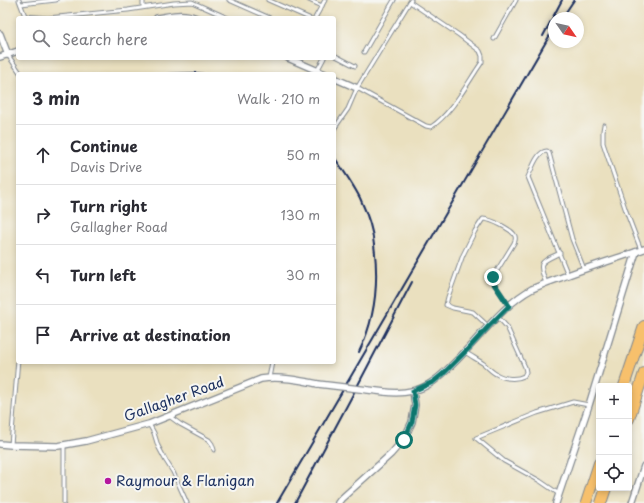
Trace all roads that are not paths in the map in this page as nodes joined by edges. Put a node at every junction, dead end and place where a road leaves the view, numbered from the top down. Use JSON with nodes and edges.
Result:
{"nodes":[{"id":1,"x":19,"y":0,"type":"edge"},
{"id":2,"x":56,"y":0,"type":"edge"},
{"id":3,"x":143,"y":0,"type":"edge"},
{"id":4,"x":229,"y":0,"type":"edge"},
{"id":5,"x":268,"y":0,"type":"edge"},
{"id":6,"x":309,"y":0,"type":"edge"},
{"id":7,"x":325,"y":0,"type":"edge"},
{"id":8,"x":394,"y":0,"type":"edge"},
{"id":9,"x":516,"y":0,"type":"edge"},
{"id":10,"x":410,"y":1,"type":"edge"},
{"id":11,"x":21,"y":4,"type":"junction"},
{"id":12,"x":322,"y":6,"type":"junction"},
{"id":13,"x":144,"y":7,"type":"junction"},
{"id":14,"x":25,"y":16,"type":"edge"},
{"id":15,"x":66,"y":16,"type":"edge"},
{"id":16,"x":170,"y":16,"type":"edge"},
{"id":17,"x":190,"y":16,"type":"edge"},
{"id":18,"x":224,"y":16,"type":"edge"},
{"id":19,"x":265,"y":16,"type":"edge"},
{"id":20,"x":304,"y":16,"type":"edge"},
{"id":21,"x":316,"y":16,"type":"edge"},
{"id":22,"x":0,"y":34,"type":"edge"},
{"id":23,"x":494,"y":39,"type":"dead end"},
{"id":24,"x":16,"y":52,"type":"edge"},
{"id":25,"x":364,"y":52,"type":"dead end"},
{"id":26,"x":8,"y":55,"type":"junction"},
{"id":27,"x":336,"y":56,"type":"edge"},
{"id":28,"x":0,"y":57,"type":"edge"},
{"id":29,"x":292,"y":60,"type":"edge"},
{"id":30,"x":323,"y":60,"type":"edge"},
{"id":31,"x":355,"y":66,"type":"dead end"},
{"id":32,"x":317,"y":71,"type":"joint"},
{"id":33,"x":20,"y":72,"type":"edge"},
{"id":34,"x":336,"y":79,"type":"edge"},
{"id":35,"x":357,"y":88,"type":"junction"},
{"id":36,"x":604,"y":125,"type":"dead end"},
{"id":37,"x":336,"y":127,"type":"edge"},
{"id":38,"x":640,"y":250,"type":"edge"},
{"id":39,"x":560,"y":254,"type":"junction"},
{"id":40,"x":584,"y":269,"type":"junction"},
{"id":41,"x":568,"y":275,"type":"junction"},
{"id":42,"x":546,"y":283,"type":"junction"},
{"id":43,"x":509,"y":306,"type":"junction"},
{"id":44,"x":498,"y":316,"type":"junction"},
{"id":45,"x":488,"y":326,"type":"junction"},
{"id":46,"x":644,"y":326,"type":"edge"},
{"id":47,"x":465,"y":352,"type":"junction"},
{"id":48,"x":18,"y":364,"type":"edge"},
{"id":49,"x":272,"y":364,"type":"edge"},
{"id":50,"x":644,"y":373,"type":"edge"},
{"id":51,"x":269,"y":378,"type":"junction"},
{"id":52,"x":625,"y":383,"type":"edge"},
{"id":53,"x":413,"y":391,"type":"junction"},
{"id":54,"x":588,"y":405,"type":"junction"},
{"id":55,"x":632,"y":410,"type":"edge"},
{"id":56,"x":169,"y":416,"type":"junction"},
{"id":57,"x":149,"y":424,"type":"junction"},
{"id":58,"x":0,"y":444,"type":"edge"},
{"id":59,"x":11,"y":445,"type":"junction"},
{"id":60,"x":64,"y":445,"type":"junction"},
{"id":61,"x":214,"y":450,"type":"dead end"},
{"id":62,"x":644,"y":466,"type":"edge"},
{"id":63,"x":596,"y":472,"type":"edge"},
{"id":64,"x":637,"y":488,"type":"junction"},
{"id":65,"x":644,"y":490,"type":"edge"},
{"id":66,"x":605,"y":491,"type":"edge"},
{"id":67,"x":559,"y":494,"type":"junction"},
{"id":68,"x":64,"y":503,"type":"edge"},
{"id":69,"x":187,"y":503,"type":"edge"},
{"id":70,"x":338,"y":503,"type":"edge"},
{"id":71,"x":556,"y":503,"type":"edge"},
{"id":72,"x":586,"y":503,"type":"edge"},
{"id":73,"x":601,"y":503,"type":"edge"},
{"id":74,"x":632,"y":503,"type":"edge"}],
"edges":[{"from":1,"to":11,"type":"lane"},
{"from":2,"to":11,"type":"lane"},
{"from":3,"to":13,"type":"lane"},
{"from":4,"to":19,"type":"lane"},
{"from":5,"to":20,"type":"lane"},
{"from":6,"to":12,"type":"lane"},
{"from":7,"to":12,"type":"lane"},
{"from":8,"to":25,"type":"lane"},
{"from":9,"to":23,"type":"lane"},
{"from":10,"to":35,"type":"lane"},
{"from":10,"to":35,"type":"lane"},
{"from":11,"to":14,"type":"lane"},
{"from":12,"to":21,"type":"lane"},
{"from":13,"to":15,"type":"lane"},
{"from":13,"to":18,"type":"lane"},
{"from":16,"to":17,"type":"street"},
{"from":22,"to":26,"type":"street"},
{"from":24,"to":26,"type":"street"},
{"from":26,"to":28,"type":"street"},
{"from":26,"to":33,"type":"lane"},
{"from":27,"to":31,"type":"lane"},
{"from":29,"to":32,"type":"street"},
{"from":30,"to":32,"type":"lane"},
{"from":34,"to":35,"type":"street"},
{"from":35,"to":37,"type":"lane"},
{"from":36,"to":38,"type":"lane"},
{"from":38,"to":40,"type":"street","name":"Gallagher Road"},
{"from":38,"to":54,"type":"street"},
{"from":39,"to":40,"type":"lane"},
{"from":39,"to":41,"type":"lane"},
{"from":39,"to":42,"type":"lane"},
{"from":40,"to":41,"type":"street","name":"Gallagher Road"},
{"from":41,"to":42,"type":"street","name":"Gallagher Road"},
{"from":42,"to":43,"type":"street","name":"Gallagher Road"},
{"from":43,"to":44,"type":"street","name":"Gallagher Road"},
{"from":43,"to":45,"type":"lane"},
{"from":44,"to":45,"type":"street","name":"Gallagher Road"},
{"from":44,"to":47,"type":"lane"},
{"from":45,"to":47,"type":"street","name":"Gallagher Road"},
{"from":46,"to":52,"type":"highway"},
{"from":47,"to":53,"type":"street","name":"Gallagher Road"},
{"from":48,"to":59,"type":"lane"},
{"from":49,"to":51,"type":"lane"},
{"from":50,"to":55,"type":"highway"},
{"from":51,"to":53,"type":"street","name":"Gallagher Road","bridge":true},
{"from":51,"to":56,"type":"street","name":"Gallagher Road"},
{"from":53,"to":70,"type":"street"},
{"from":54,"to":67,"type":"street"},
{"from":54,"to":67,"type":"lane"},
{"from":56,"to":57,"type":"street","name":"Gallagher Road"},
{"from":56,"to":61,"type":"lane"},
{"from":57,"to":60,"type":"street","name":"Gallagher Road"},
{"from":57,"to":69,"type":"lane"},
{"from":58,"to":59,"type":"street","name":"Gallagher Road"},
{"from":59,"to":60,"type":"street","name":"Gallagher Road"},
{"from":60,"to":68,"type":"lane"},
{"from":62,"to":64,"type":"street"},
{"from":63,"to":72,"type":"highway"},
{"from":64,"to":65,"type":"street"},
{"from":64,"to":74,"type":"street"},
{"from":66,"to":73,"type":"highway"},
{"from":67,"to":71,"type":"street"}]}
